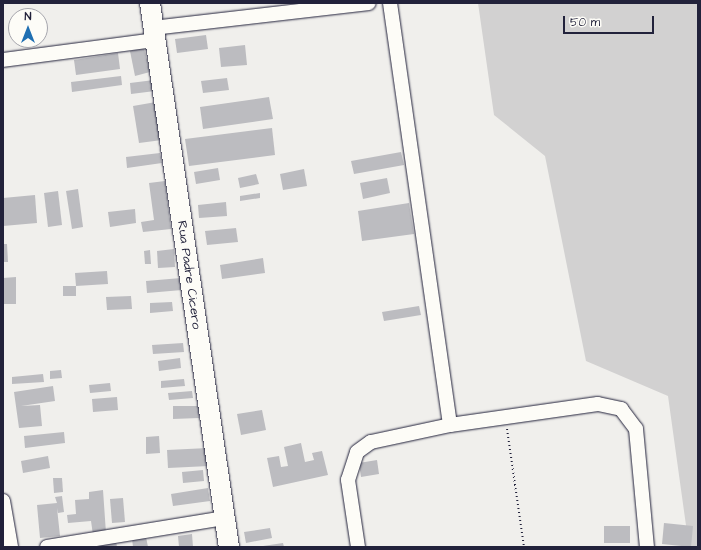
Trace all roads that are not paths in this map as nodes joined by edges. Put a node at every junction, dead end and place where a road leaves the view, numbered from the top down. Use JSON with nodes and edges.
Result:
{"nodes":[{"id":1,"x":150,"y":3,"type":"edge"},
{"id":2,"x":369,"y":3,"type":"edge"},
{"id":3,"x":390,"y":3,"type":"edge"},
{"id":4,"x":154,"y":34,"type":"junction"},
{"id":5,"x":3,"y":60,"type":"edge"},
{"id":6,"x":450,"y":425,"type":"junction"},
{"id":7,"x":3,"y":500,"type":"edge"},
{"id":8,"x":224,"y":518,"type":"junction"},
{"id":9,"x":11,"y":547,"type":"edge"},
{"id":10,"x":47,"y":547,"type":"edge"},
{"id":11,"x":229,"y":547,"type":"edge"},
{"id":12,"x":358,"y":547,"type":"edge"},
{"id":13,"x":647,"y":547,"type":"edge"}],
"edges":[{"from":1,"to":4,"type":"street","name":"Rua Padre Cicero"},
{"from":2,"to":4,"type":"street"},
{"from":3,"to":6,"type":"street"},
{"from":4,"to":5,"type":"street"},
{"from":4,"to":8,"type":"street","name":"Rua Padre Cicero"},
{"from":6,"to":12,"type":"street"},
{"from":6,"to":13,"type":"street"},
{"from":7,"to":9,"type":"street"},
{"from":8,"to":10,"type":"street"},
{"from":8,"to":11,"type":"street","name":"Rua Padre Cicero"}]}
